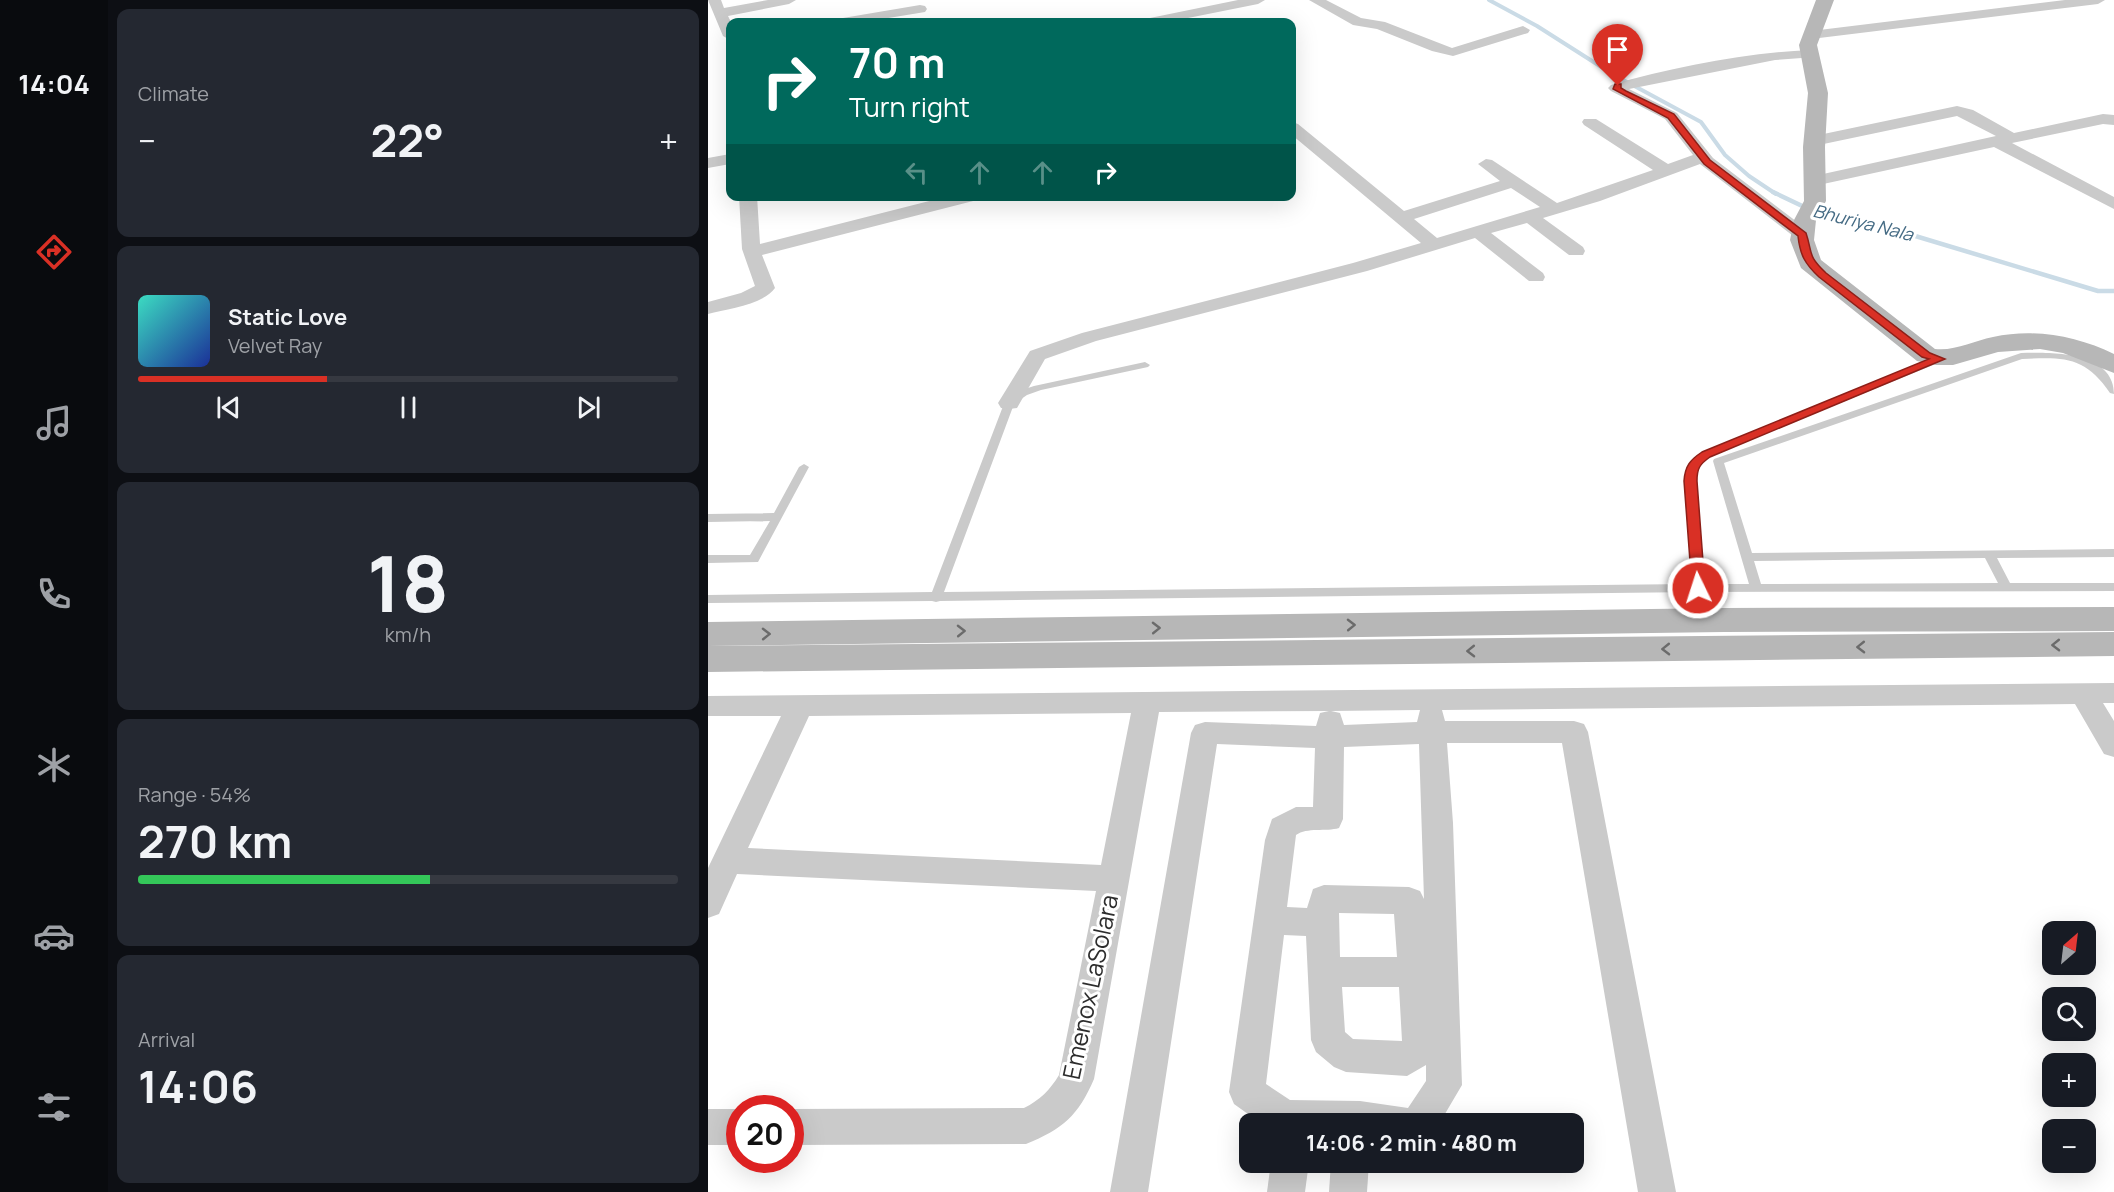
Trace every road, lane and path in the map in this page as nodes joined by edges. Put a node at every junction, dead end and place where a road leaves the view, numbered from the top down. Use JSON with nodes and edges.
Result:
{"nodes":[{"id":1,"x":789,"y":0,"type":"edge"},
{"id":2,"x":899,"y":0,"type":"edge"},
{"id":3,"x":1258,"y":0,"type":"edge"},
{"id":4,"x":1316,"y":0,"type":"edge"},
{"id":5,"x":2098,"y":0,"type":"edge"},
{"id":6,"x":874,"y":3,"type":"dead end"},
{"id":7,"x":915,"y":5,"type":"edge"},
{"id":8,"x":717,"y":6,"type":"edge"},
{"id":9,"x":1825,"y":11,"type":"edge"},
{"id":10,"x":860,"y":18,"type":"edge"},
{"id":11,"x":928,"y":18,"type":"edge"},
{"id":12,"x":1195,"y":18,"type":"edge"},
{"id":13,"x":726,"y":27,"type":"edge"},
{"id":14,"x":1523,"y":30,"type":"dead end"},
{"id":15,"x":1810,"y":44,"type":"junction"},
{"id":16,"x":2114,"y":120,"type":"edge"},
{"id":17,"x":1590,"y":122,"type":"dead end"},
{"id":18,"x":1296,"y":130,"type":"edge"},
{"id":19,"x":2002,"y":140,"type":"junction"},
{"id":20,"x":1814,"y":141,"type":"junction"},
{"id":21,"x":1704,"y":157,"type":"junction"},
{"id":22,"x":726,"y":160,"type":"edge"},
{"id":23,"x":708,"y":163,"type":"edge"},
{"id":24,"x":1486,"y":164,"type":"dead end"},
{"id":25,"x":1665,"y":170,"type":"junction"},
{"id":26,"x":1814,"y":181,"type":"junction"},
{"id":27,"x":1513,"y":182,"type":"junction"},
{"id":28,"x":748,"y":201,"type":"edge"},
{"id":29,"x":951,"y":201,"type":"edge"},
{"id":30,"x":2114,"y":204,"type":"edge"},
{"id":31,"x":1553,"y":208,"type":"junction"},
{"id":32,"x":1528,"y":215,"type":"junction"},
{"id":33,"x":1401,"y":218,"type":"junction"},
{"id":34,"x":1807,"y":221,"type":"junction"},
{"id":35,"x":1477,"y":231,"type":"junction"},
{"id":36,"x":1433,"y":244,"type":"junction"},
{"id":37,"x":1576,"y":251,"type":"dead end"},
{"id":38,"x":752,"y":252,"type":"junction"},
{"id":39,"x":1536,"y":278,"type":"dead end"},
{"id":40,"x":708,"y":308,"type":"edge"},
{"id":41,"x":1940,"y":359,"type":"junction"},
{"id":42,"x":1145,"y":365,"type":"dead end"},
{"id":43,"x":2114,"y":365,"type":"edge"},
{"id":44,"x":2114,"y":391,"type":"edge"},
{"id":45,"x":1009,"y":403,"type":"junction"},
{"id":46,"x":804,"y":466,"type":"dead end"},
{"id":47,"x":778,"y":517,"type":"junction"},
{"id":48,"x":708,"y":518,"type":"edge"},
{"id":49,"x":2114,"y":553,"type":"edge"},
{"id":50,"x":1989,"y":555,"type":"junction"},
{"id":51,"x":1747,"y":557,"type":"junction"},
{"id":52,"x":708,"y":559,"type":"edge"},
{"id":53,"x":1756,"y":587,"type":"junction"},
{"id":54,"x":2006,"y":587,"type":"junction"},
{"id":55,"x":2114,"y":587,"type":"edge"},
{"id":56,"x":1698,"y":588,"type":"junction"},
{"id":57,"x":936,"y":598,"type":"junction"},
{"id":58,"x":708,"y":599,"type":"edge"},
{"id":59,"x":2114,"y":620,"type":"edge"},
{"id":60,"x":708,"y":634,"type":"edge"},
{"id":61,"x":2114,"y":644,"type":"edge"},
{"id":62,"x":708,"y":659,"type":"edge"},
{"id":63,"x":2083,"y":693,"type":"junction"},
{"id":64,"x":2114,"y":693,"type":"edge"},
{"id":65,"x":1431,"y":699,"type":"junction"},
{"id":66,"x":1330,"y":700,"type":"junction"},
{"id":67,"x":1147,"y":702,"type":"junction"},
{"id":68,"x":800,"y":705,"type":"junction"},
{"id":69,"x":708,"y":706,"type":"edge"},
{"id":70,"x":1431,"y":732,"type":"junction"},
{"id":71,"x":1330,"y":737,"type":"junction"},
{"id":72,"x":2114,"y":746,"type":"edge"},
{"id":73,"x":727,"y":860,"type":"junction"},
{"id":74,"x":1114,"y":879,"type":"junction"},
{"id":75,"x":708,"y":904,"type":"edge"},
{"id":76,"x":1269,"y":921,"type":"junction"},
{"id":77,"x":1322,"y":922,"type":"junction"},
{"id":78,"x":1325,"y":972,"type":"junction"},
{"id":79,"x":1414,"y":972,"type":"junction"},
{"id":80,"x":1275,"y":1113,"type":"edge"},
{"id":81,"x":1425,"y":1113,"type":"edge"},
{"id":82,"x":804,"y":1126,"type":"edge"},
{"id":83,"x":708,"y":1127,"type":"edge"},
{"id":84,"x":726,"y":1127,"type":"edge"},
{"id":85,"x":1289,"y":1173,"type":"edge"},
{"id":86,"x":1349,"y":1173,"type":"edge"},
{"id":87,"x":1129,"y":1192,"type":"edge"},
{"id":88,"x":1286,"y":1192,"type":"edge"},
{"id":89,"x":1348,"y":1192,"type":"edge"},
{"id":90,"x":1657,"y":1192,"type":"edge"}],
"edges":[{"from":1,"to":8,"type":"street"},
{"from":2,"to":6,"type":"street"},
{"from":3,"to":12,"type":"street"},
{"from":4,"to":14,"type":"street"},
{"from":5,"to":15,"type":"street"},
{"from":7,"to":10,"type":"street"},
{"from":7,"to":11,"type":"street"},
{"from":8,"to":13,"type":"street"},
{"from":9,"to":15,"type":"street"},
{"from":15,"to":20,"type":"street"},
{"from":15,"to":21,"type":"street"},
{"from":16,"to":19,"type":"street"},
{"from":17,"to":25,"type":"street"},
{"from":18,"to":33,"type":"street"},
{"from":19,"to":20,"type":"street"},
{"from":19,"to":26,"type":"street"},
{"from":19,"to":30,"type":"street"},
{"from":20,"to":26,"type":"street"},
{"from":21,"to":25,"type":"street"},
{"from":21,"to":34,"type":"street"},
{"from":22,"to":23,"type":"street"},
{"from":24,"to":27,"type":"street"},
{"from":25,"to":31,"type":"street"},
{"from":26,"to":34,"type":"street"},
{"from":27,"to":31,"type":"street"},
{"from":27,"to":33,"type":"street"},
{"from":28,"to":38,"type":"street"},
{"from":29,"to":38,"type":"street"},
{"from":31,"to":32,"type":"street"},
{"from":32,"to":35,"type":"street"},
{"from":32,"to":37,"type":"street"},
{"from":33,"to":36,"type":"street"},
{"from":34,"to":41,"type":"street"},
{"from":35,"to":36,"type":"street"},
{"from":35,"to":39,"type":"street"},
{"from":36,"to":45,"type":"street"},
{"from":38,"to":40,"type":"street"},
{"from":41,"to":43,"type":"street"},
{"from":41,"to":56,"type":"lane"},
{"from":42,"to":45,"type":"lane"},
{"from":44,"to":51,"type":"lane"},
{"from":45,"to":57,"type":"lane"},
{"from":46,"to":47,"type":"lane"},
{"from":47,"to":48,"type":"lane"},
{"from":47,"to":52,"type":"lane"},
{"from":49,"to":50,"type":"lane"},
{"from":50,"to":51,"type":"lane"},
{"from":50,"to":54,"type":"lane"},
{"from":51,"to":53,"type":"lane"},
{"from":53,"to":54,"type":"lane"},
{"from":53,"to":56,"type":"lane"},
{"from":54,"to":55,"type":"lane"},
{"from":56,"to":57,"type":"lane"},
{"from":57,"to":58,"type":"lane"},
{"from":60,"to":59,"type":"street","one_way":true},
{"from":61,"to":62,"type":"street","one_way":true},
{"from":63,"to":64,"type":"street"},
{"from":63,"to":65,"type":"street"},
{"from":63,"to":72,"type":"street"},
{"from":65,"to":66,"type":"street"},
{"from":65,"to":70,"type":"street"},
{"from":66,"to":67,"type":"street"},
{"from":66,"to":71,"type":"street"},
{"from":67,"to":68,"type":"street"},
{"from":67,"to":74,"type":"street","name":"Emenox LaSolara"},
{"from":68,"to":69,"type":"street"},
{"from":68,"to":73,"type":"street"},
{"from":70,"to":71,"type":"street"},
{"from":70,"to":81,"type":"street"},
{"from":70,"to":90,"type":"street"},
{"from":71,"to":76,"type":"street"},
{"from":71,"to":87,"type":"street"},
{"from":73,"to":74,"type":"street"},
{"from":73,"to":75,"type":"street"},
{"from":74,"to":82,"type":"street","name":"Emenox LaSolara"},
{"from":76,"to":77,"type":"street"},
{"from":76,"to":80,"type":"street"},
{"from":77,"to":78,"type":"street"},
{"from":77,"to":79,"type":"street"},
{"from":78,"to":79,"type":"street"},
{"from":78,"to":79,"type":"street"},
{"from":83,"to":84,"type":"street"},
{"from":85,"to":88,"type":"street"},
{"from":86,"to":89,"type":"street"}]}
